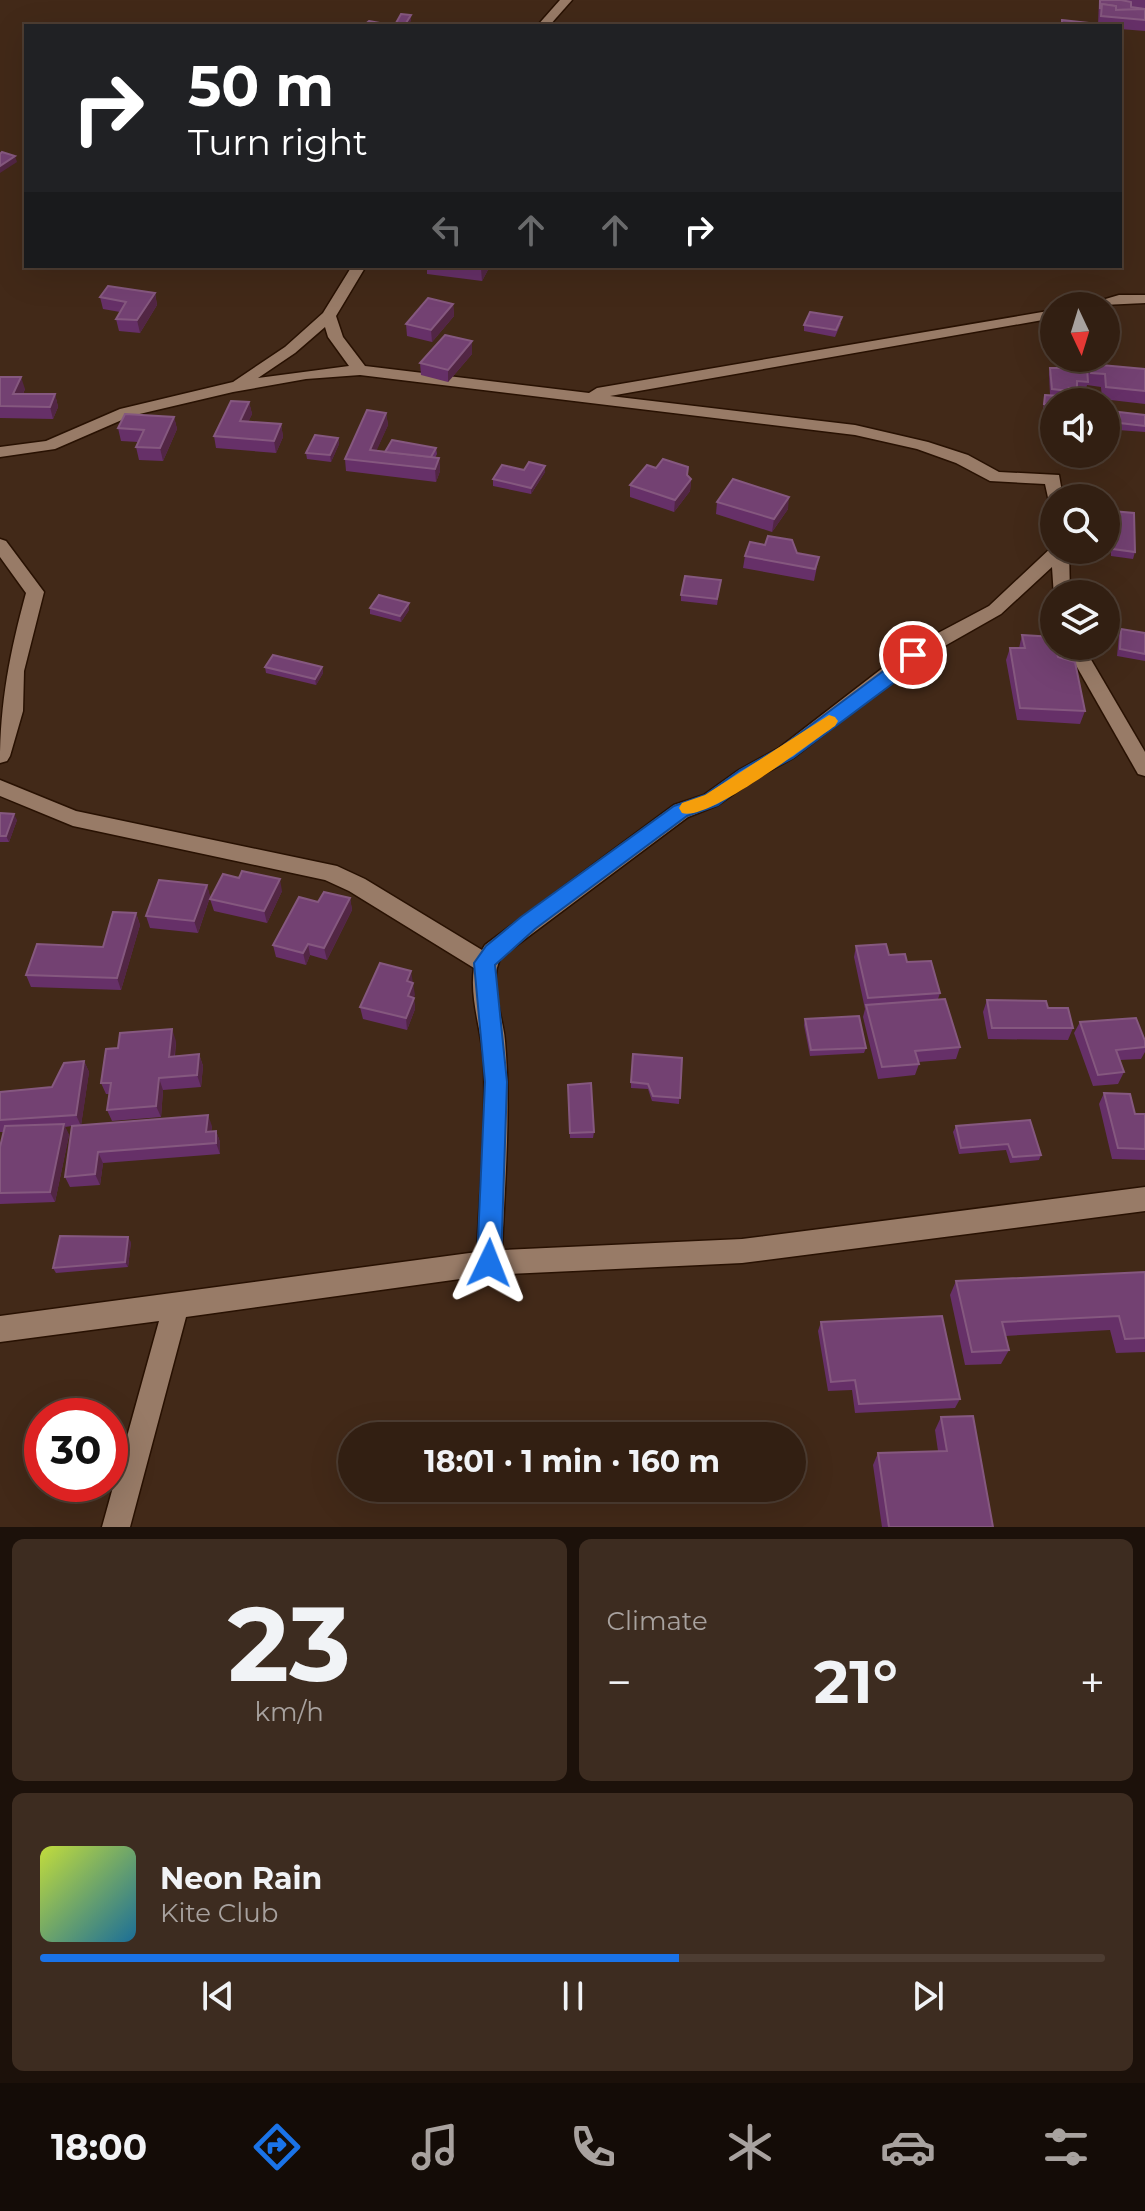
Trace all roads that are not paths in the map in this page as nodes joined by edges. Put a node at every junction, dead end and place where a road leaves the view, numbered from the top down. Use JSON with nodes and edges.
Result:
{"nodes":[{"id":1,"x":566,"y":0,"type":"edge"},
{"id":2,"x":545,"y":24,"type":"edge"},
{"id":3,"x":358,"y":268,"type":"edge"},
{"id":4,"x":1120,"y":299,"type":"edge"},
{"id":5,"x":1145,"y":299,"type":"edge"},
{"id":6,"x":329,"y":316,"type":"junction"},
{"id":7,"x":1040,"y":316,"type":"edge"},
{"id":8,"x":360,"y":370,"type":"junction"},
{"id":9,"x":233,"y":387,"type":"junction"},
{"id":10,"x":577,"y":397,"type":"junction"},
{"id":11,"x":0,"y":452,"type":"edge"},
{"id":12,"x":1054,"y":484,"type":"edge"},
{"id":13,"x":0,"y":545,"type":"edge"},
{"id":14,"x":1044,"y":564,"type":"edge"},
{"id":15,"x":1082,"y":660,"type":"edge"},
{"id":16,"x":0,"y":756,"type":"edge"},
{"id":17,"x":1145,"y":769,"type":"edge"},
{"id":18,"x":0,"y":788,"type":"edge"},
{"id":19,"x":484,"y":963,"type":"junction"},
{"id":20,"x":1145,"y":1199,"type":"edge"},
{"id":21,"x":489,"y":1263,"type":"junction"},
{"id":22,"x":176,"y":1305,"type":"junction"},
{"id":23,"x":0,"y":1329,"type":"edge"},
{"id":24,"x":116,"y":1527,"type":"edge"}],
"edges":[{"from":1,"to":2,"type":"street"},
{"from":3,"to":6,"type":"street"},
{"from":4,"to":5,"type":"street"},
{"from":6,"to":8,"type":"street"},
{"from":6,"to":9,"type":"street"},
{"from":7,"to":10,"type":"street"},
{"from":8,"to":9,"type":"street"},
{"from":8,"to":10,"type":"street"},
{"from":9,"to":11,"type":"street"},
{"from":10,"to":12,"type":"street"},
{"from":13,"to":16,"type":"street"},
{"from":14,"to":19,"type":"street"},
{"from":15,"to":17,"type":"street"},
{"from":18,"to":19,"type":"street"},
{"from":19,"to":21,"type":"street"},
{"from":20,"to":21,"type":"street"},
{"from":21,"to":22,"type":"street"},
{"from":22,"to":23,"type":"street"},
{"from":22,"to":24,"type":"street"}]}
